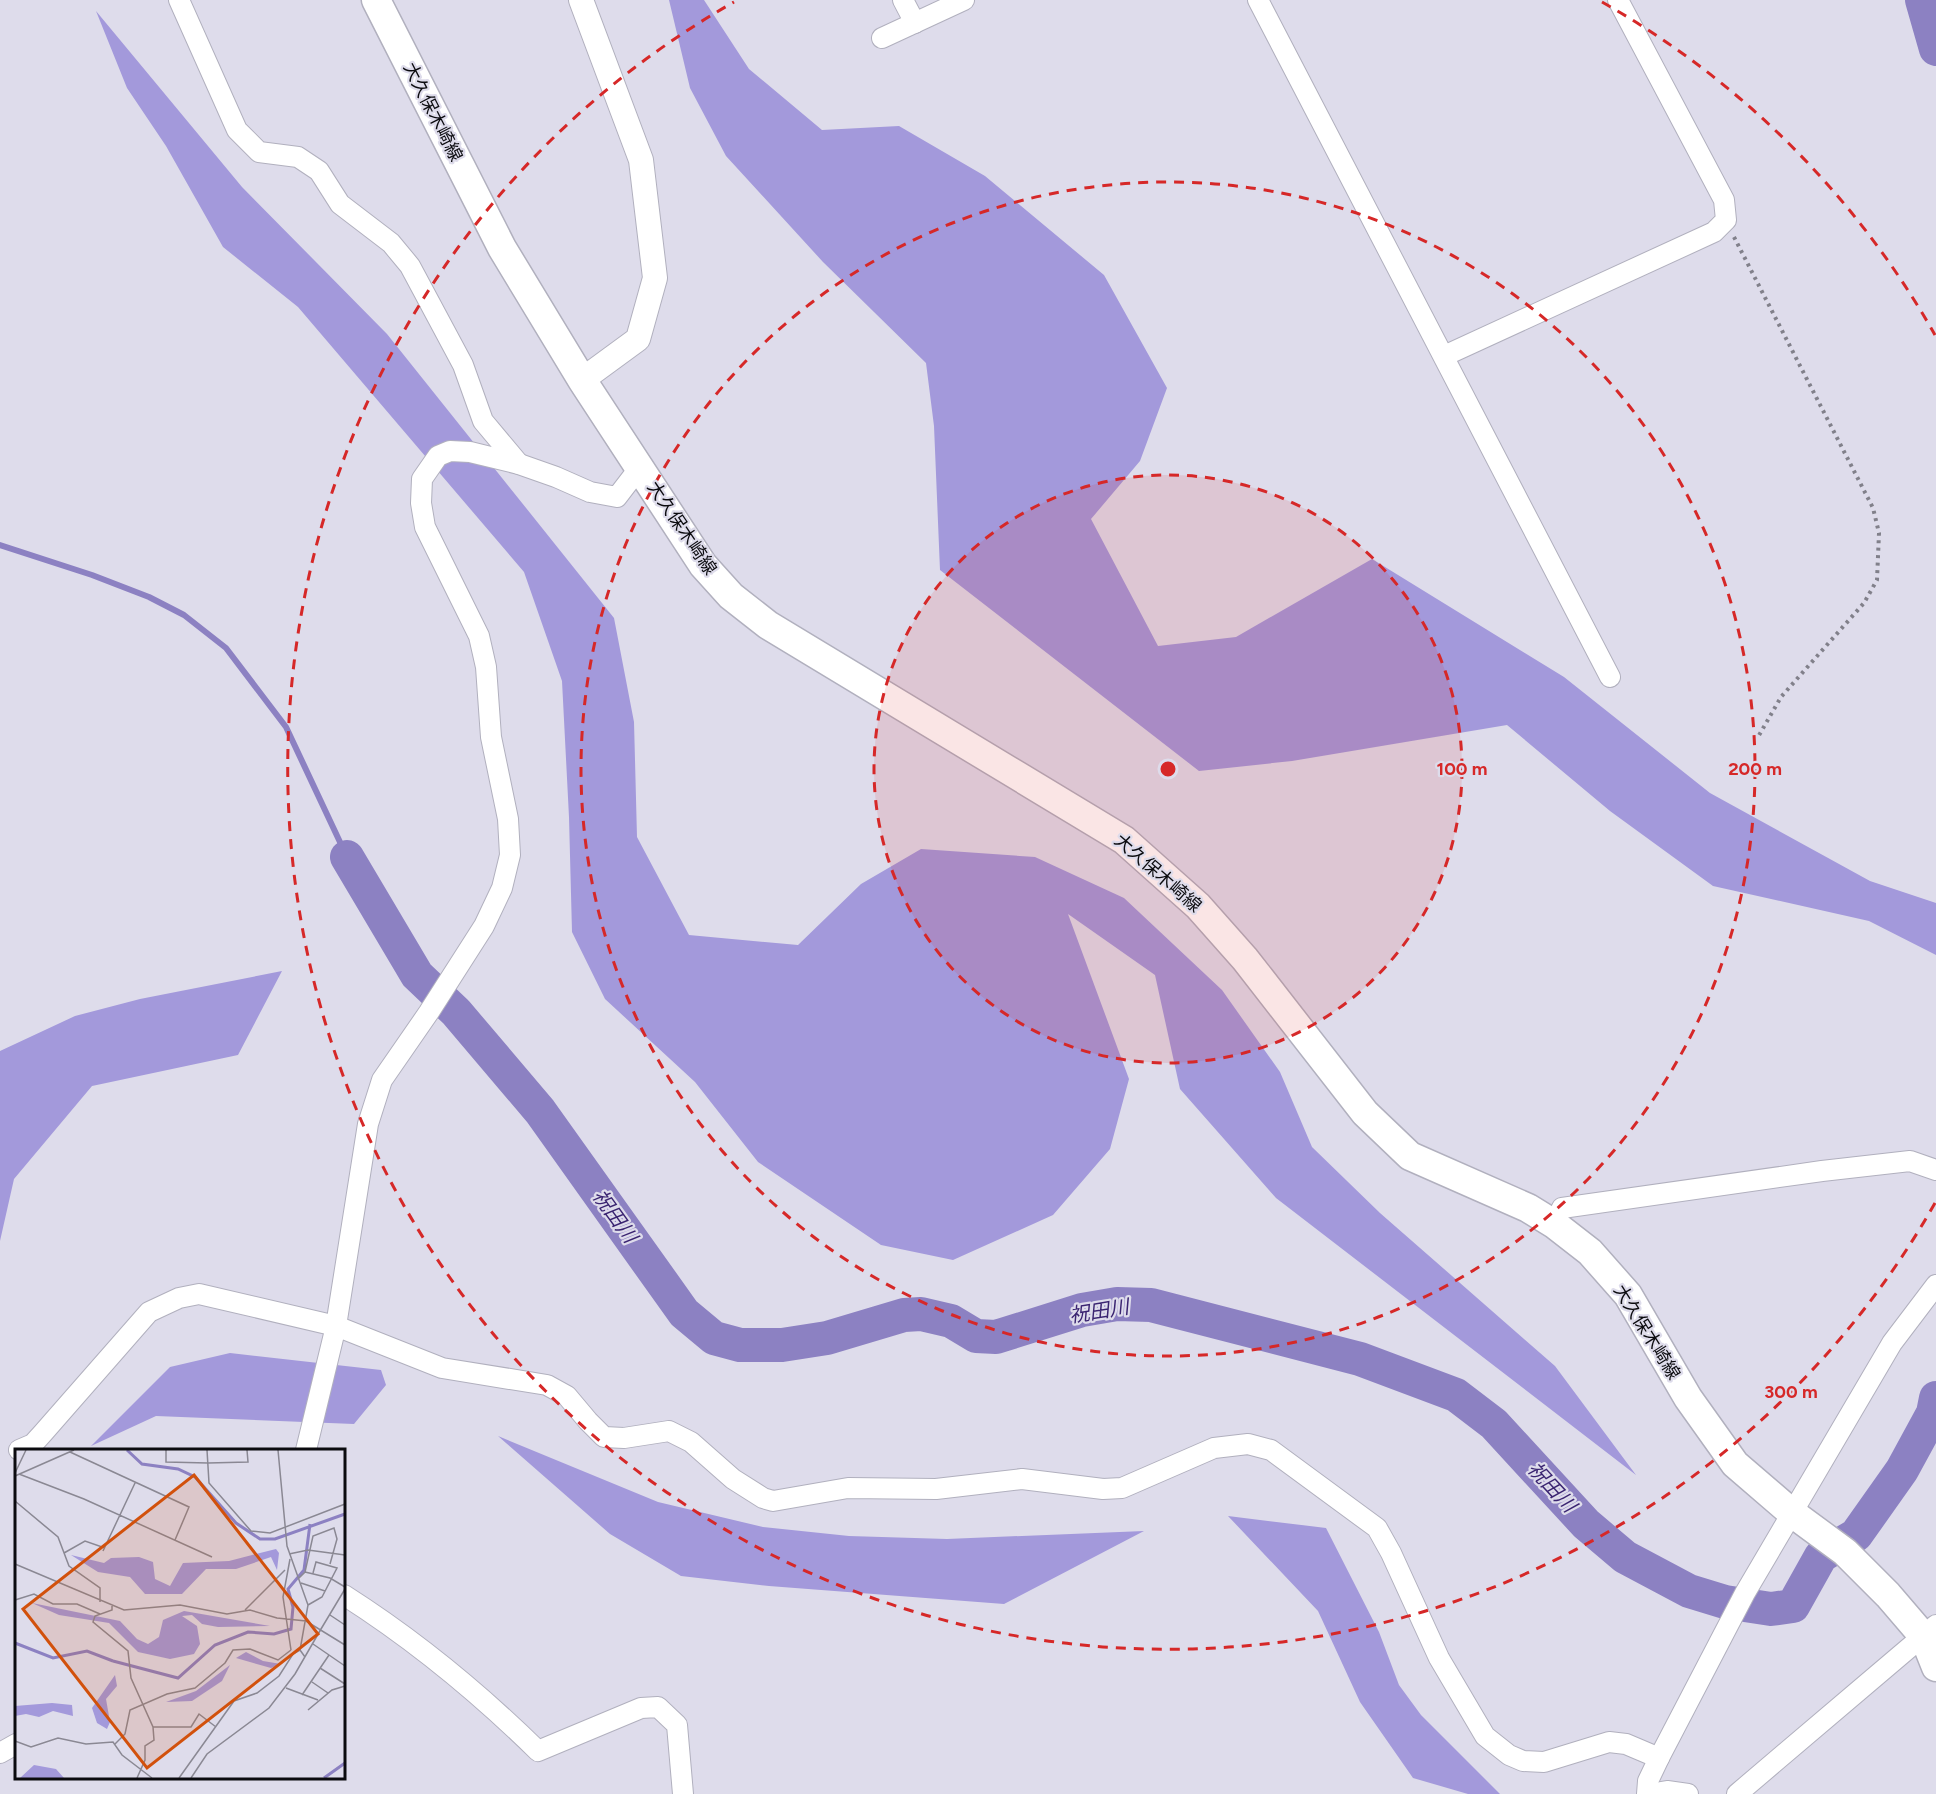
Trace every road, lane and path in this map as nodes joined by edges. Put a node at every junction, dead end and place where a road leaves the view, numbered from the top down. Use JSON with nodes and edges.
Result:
{"nodes":[{"id":1,"x":179,"y":0,"type":"edge"},
{"id":2,"x":376,"y":0,"type":"edge"},
{"id":3,"x":581,"y":0,"type":"edge"},
{"id":4,"x":903,"y":0,"type":"edge"},
{"id":5,"x":964,"y":0,"type":"edge"},
{"id":6,"x":1258,"y":0,"type":"edge"},
{"id":7,"x":1618,"y":0,"type":"edge"},
{"id":8,"x":915,"y":23,"type":"junction"},
{"id":9,"x":882,"y":38,"type":"dead end"},
{"id":10,"x":1725,"y":220,"type":"junction"},
{"id":11,"x":1444,"y":356,"type":"junction"},
{"id":12,"x":582,"y":380,"type":"junction"},
{"id":13,"x":519,"y":464,"type":"junction"},
{"id":14,"x":640,"y":467,"type":"junction"},
{"id":15,"x":1610,"y":677,"type":"dead end"},
{"id":16,"x":1758,"y":737,"type":"dead end"},
{"id":17,"x":1936,"y":1170,"type":"edge"},
{"id":18,"x":1554,"y":1224,"type":"junction"},
{"id":19,"x":1936,"y":1285,"type":"edge"},
{"id":20,"x":336,"y":1326,"type":"junction"},
{"id":21,"x":22,"y":1449,"type":"edge"},
{"id":22,"x":306,"y":1449,"type":"edge"},
{"id":23,"x":15,"y":1452,"type":"edge"},
{"id":24,"x":0,"y":1455,"type":"edge"},
{"id":25,"x":1792,"y":1513,"type":"junction"},
{"id":26,"x":345,"y":1596,"type":"edge"},
{"id":27,"x":1930,"y":1631,"type":"edge"},
{"id":28,"x":1936,"y":1667,"type":"edge"},
{"id":29,"x":15,"y":1745,"type":"edge"},
{"id":30,"x":0,"y":1753,"type":"edge"},
{"id":31,"x":1659,"y":1758,"type":"junction"},
{"id":32,"x":683,"y":1794,"type":"edge"},
{"id":33,"x":1648,"y":1794,"type":"edge"},
{"id":34,"x":1688,"y":1794,"type":"edge"},
{"id":35,"x":1737,"y":1794,"type":"edge"}],
"edges":[{"from":1,"to":13,"type":"street"},
{"from":2,"to":12,"type":"main road","name":"大久保木崎線"},
{"from":3,"to":12,"type":"street"},
{"from":4,"to":8,"type":"street"},
{"from":5,"to":8,"type":"street"},
{"from":6,"to":11,"type":"street"},
{"from":7,"to":10,"type":"street"},
{"from":8,"to":9,"type":"street"},
{"from":10,"to":11,"type":"street"},
{"from":10,"to":16,"type":"path"},
{"from":11,"to":15,"type":"street"},
{"from":12,"to":14,"type":"main road","name":"大久保木崎線"},
{"from":13,"to":14,"type":"street"},
{"from":13,"to":20,"type":"street"},
{"from":14,"to":18,"type":"main road","name":"大久保木崎線"},
{"from":17,"to":18,"type":"street"},
{"from":18,"to":25,"type":"main road","name":"大久保木崎線"},
{"from":19,"to":25,"type":"street"},
{"from":20,"to":21,"type":"street"},
{"from":20,"to":22,"type":"street"},
{"from":20,"to":31,"type":"street"},
{"from":23,"to":24,"type":"street"},
{"from":25,"to":27,"type":"main road","name":"大久保木崎線"},
{"from":25,"to":31,"type":"street"},
{"from":26,"to":32,"type":"street"},
{"from":27,"to":28,"type":"main road","name":"大久保木崎線"},
{"from":27,"to":35,"type":"street"},
{"from":29,"to":30,"type":"street"},
{"from":31,"to":33,"type":"street"},
{"from":33,"to":34,"type":"street"}]}
